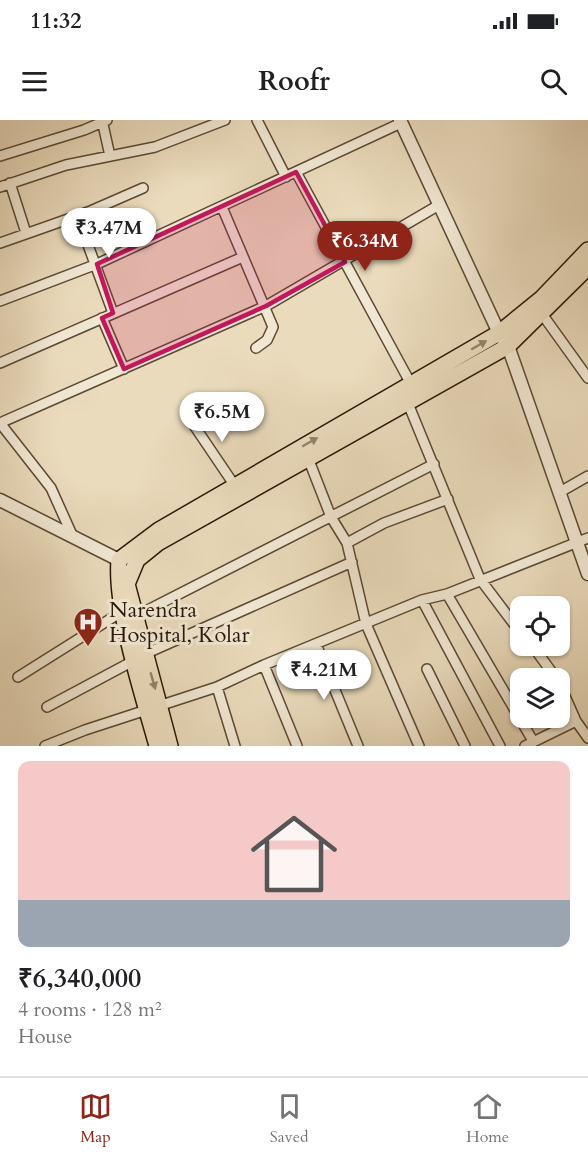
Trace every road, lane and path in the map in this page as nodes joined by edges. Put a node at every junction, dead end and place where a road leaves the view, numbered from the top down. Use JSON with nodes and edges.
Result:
{"nodes":[{"id":1,"x":225,"y":120,"type":"edge"},
{"id":2,"x":257,"y":120,"type":"edge"},
{"id":3,"x":104,"y":121,"type":"edge"},
{"id":4,"x":400,"y":121,"type":"edge"},
{"id":5,"x":203,"y":124,"type":"edge"},
{"id":6,"x":0,"y":156,"type":"edge"},
{"id":7,"x":110,"y":156,"type":"junction"},
{"id":8,"x":296,"y":172,"type":"junction"},
{"id":9,"x":286,"y":177,"type":"junction"},
{"id":10,"x":10,"y":183,"type":"junction"},
{"id":11,"x":0,"y":188,"type":"edge"},
{"id":12,"x":143,"y":188,"type":"dead end"},
{"id":13,"x":439,"y":205,"type":"junction"},
{"id":14,"x":222,"y":207,"type":"junction"},
{"id":15,"x":77,"y":215,"type":"junction"},
{"id":16,"x":27,"y":234,"type":"junction"},
{"id":17,"x":0,"y":243,"type":"edge"},
{"id":18,"x":588,"y":250,"type":"edge"},
{"id":19,"x":243,"y":257,"type":"junction"},
{"id":20,"x":345,"y":262,"type":"junction"},
{"id":21,"x":97,"y":264,"type":"junction"},
{"id":22,"x":588,"y":267,"type":"edge"},
{"id":23,"x":0,"y":301,"type":"edge"},
{"id":24,"x":266,"y":306,"type":"junction"},
{"id":25,"x":113,"y":313,"type":"junction"},
{"id":26,"x":542,"y":314,"type":"junction"},
{"id":27,"x":102,"y":318,"type":"junction"},
{"id":28,"x":503,"y":340,"type":"junction"},
{"id":29,"x":256,"y":348,"type":"dead end"},
{"id":30,"x":0,"y":363,"type":"edge"},
{"id":31,"x":124,"y":369,"type":"junction"},
{"id":32,"x":588,"y":378,"type":"edge"},
{"id":33,"x":411,"y":384,"type":"junction"},
{"id":34,"x":407,"y":401,"type":"junction"},
{"id":35,"x":187,"y":415,"type":"dead end"},
{"id":36,"x":0,"y":423,"type":"edge"},
{"id":37,"x":308,"y":458,"type":"junction"},
{"id":38,"x":434,"y":464,"type":"junction"},
{"id":39,"x":588,"y":476,"type":"edge"},
{"id":40,"x":235,"y":486,"type":"junction"},
{"id":41,"x":560,"y":492,"type":"junction"},
{"id":42,"x":448,"y":499,"type":"junction"},
{"id":43,"x":0,"y":500,"type":"edge"},
{"id":44,"x":331,"y":517,"type":"junction"},
{"id":45,"x":73,"y":537,"type":"junction"},
{"id":46,"x":583,"y":541,"type":"edge"},
{"id":47,"x":347,"y":543,"type":"junction"},
{"id":48,"x":119,"y":560,"type":"junction"},
{"id":49,"x":352,"y":562,"type":"junction"},
{"id":50,"x":588,"y":574,"type":"edge"},
{"id":51,"x":480,"y":579,"type":"junction"},
{"id":52,"x":447,"y":594,"type":"junction"},
{"id":53,"x":422,"y":600,"type":"junction"},
{"id":54,"x":129,"y":614,"type":"junction"},
{"id":55,"x":510,"y":619,"type":"edge"},
{"id":56,"x":366,"y":624,"type":"junction"},
{"id":57,"x":316,"y":644,"type":"junction"},
{"id":58,"x":539,"y":656,"type":"edge"},
{"id":59,"x":140,"y":657,"type":"junction"},
{"id":60,"x":264,"y":665,"type":"junction"},
{"id":61,"x":548,"y":668,"type":"edge"},
{"id":62,"x":427,"y":669,"type":"dead end"},
{"id":63,"x":18,"y":677,"type":"dead end"},
{"id":64,"x":217,"y":687,"type":"junction"},
{"id":65,"x":47,"y":707,"type":"dead end"},
{"id":66,"x":153,"y":707,"type":"junction"},
{"id":67,"x":570,"y":708,"type":"edge"},
{"id":68,"x":576,"y":721,"type":"junction"},
{"id":69,"x":588,"y":738,"type":"edge"},
{"id":70,"x":529,"y":744,"type":"edge"},
{"id":71,"x":45,"y":746,"type":"edge"},
{"id":72,"x":157,"y":746,"type":"edge"},
{"id":73,"x":170,"y":746,"type":"edge"},
{"id":74,"x":235,"y":746,"type":"edge"},
{"id":75,"x":297,"y":746,"type":"edge"},
{"id":76,"x":358,"y":746,"type":"edge"},
{"id":77,"x":419,"y":746,"type":"edge"},
{"id":78,"x":465,"y":746,"type":"edge"},
{"id":79,"x":500,"y":746,"type":"edge"}],
"edges":[{"from":1,"to":5,"type":"street"},
{"from":2,"to":9,"type":"street"},
{"from":3,"to":6,"type":"street"},
{"from":3,"to":7,"type":"street"},
{"from":4,"to":8,"type":"street"},
{"from":4,"to":13,"type":"street"},
{"from":5,"to":7,"type":"street"},
{"from":7,"to":10,"type":"street"},
{"from":8,"to":9,"type":"street"},
{"from":8,"to":20,"type":"street"},
{"from":9,"to":14,"type":"street"},
{"from":10,"to":11,"type":"street"},
{"from":10,"to":16,"type":"street"},
{"from":12,"to":15,"type":"street"},
{"from":13,"to":20,"type":"street"},
{"from":13,"to":28,"type":"street"},
{"from":14,"to":19,"type":"street"},
{"from":14,"to":21,"type":"street"},
{"from":15,"to":16,"type":"street"},
{"from":15,"to":21,"type":"street"},
{"from":16,"to":17,"type":"street"},
{"from":18,"to":28,"type":"main road"},
{"from":19,"to":24,"type":"street"},
{"from":19,"to":25,"type":"street"},
{"from":20,"to":24,"type":"street"},
{"from":20,"to":33,"type":"street"},
{"from":21,"to":23,"type":"street"},
{"from":21,"to":25,"type":"street"},
{"from":22,"to":26,"type":"main road"},
{"from":24,"to":29,"type":"street"},
{"from":24,"to":31,"type":"street"},
{"from":25,"to":27,"type":"street"},
{"from":26,"to":28,"type":"main road"},
{"from":26,"to":32,"type":"street"},
{"from":27,"to":30,"type":"street"},
{"from":27,"to":31,"type":"street"},
{"from":33,"to":28,"type":"main road","one_way":true},
{"from":28,"to":34,"type":"main road"},
{"from":28,"to":41,"type":"street"},
{"from":31,"to":36,"type":"street"},
{"from":40,"to":33,"type":"main road","one_way":true},
{"from":34,"to":37,"type":"main road"},
{"from":34,"to":38,"type":"street"},
{"from":35,"to":40,"type":"street"},
{"from":36,"to":45,"type":"street"},
{"from":37,"to":44,"type":"street"},
{"from":37,"to":54,"type":"main road"},
{"from":38,"to":42,"type":"street"},
{"from":38,"to":44,"type":"street"},
{"from":39,"to":41,"type":"street"},
{"from":40,"to":48,"type":"main road"},
{"from":41,"to":46,"type":"street"},
{"from":42,"to":47,"type":"street"},
{"from":42,"to":51,"type":"street"},
{"from":43,"to":45,"type":"street"},
{"from":44,"to":47,"type":"street"},
{"from":44,"to":54,"type":"street"},
{"from":45,"to":48,"type":"street"},
{"from":46,"to":50,"type":"street"},
{"from":46,"to":51,"type":"street"},
{"from":47,"to":49,"type":"street"},
{"from":48,"to":54,"type":"main road"},
{"from":49,"to":56,"type":"street"},
{"from":49,"to":59,"type":"street"},
{"from":51,"to":52,"type":"street"},
{"from":51,"to":55,"type":"street"},
{"from":52,"to":53,"type":"street"},
{"from":52,"to":70,"type":"street"},
{"from":53,"to":56,"type":"street"},
{"from":53,"to":79,"type":"street"},
{"from":54,"to":59,"type":"main road"},
{"from":54,"to":63,"type":"street"},
{"from":56,"to":57,"type":"street"},
{"from":56,"to":77,"type":"street"},
{"from":57,"to":60,"type":"street"},
{"from":57,"to":76,"type":"street"},
{"from":58,"to":61,"type":"street"},
{"from":59,"to":65,"type":"street"},
{"from":59,"to":66,"type":"main road"},
{"from":60,"to":64,"type":"street"},
{"from":60,"to":75,"type":"street"},
{"from":62,"to":78,"type":"street"},
{"from":64,"to":66,"type":"street"},
{"from":64,"to":74,"type":"street"},
{"from":66,"to":71,"type":"street"},
{"from":66,"to":72,"type":"main road"},
{"from":66,"to":73,"type":"main road"},
{"from":67,"to":68,"type":"street"},
{"from":68,"to":69,"type":"street"},
{"from":68,"to":70,"type":"street"}]}
